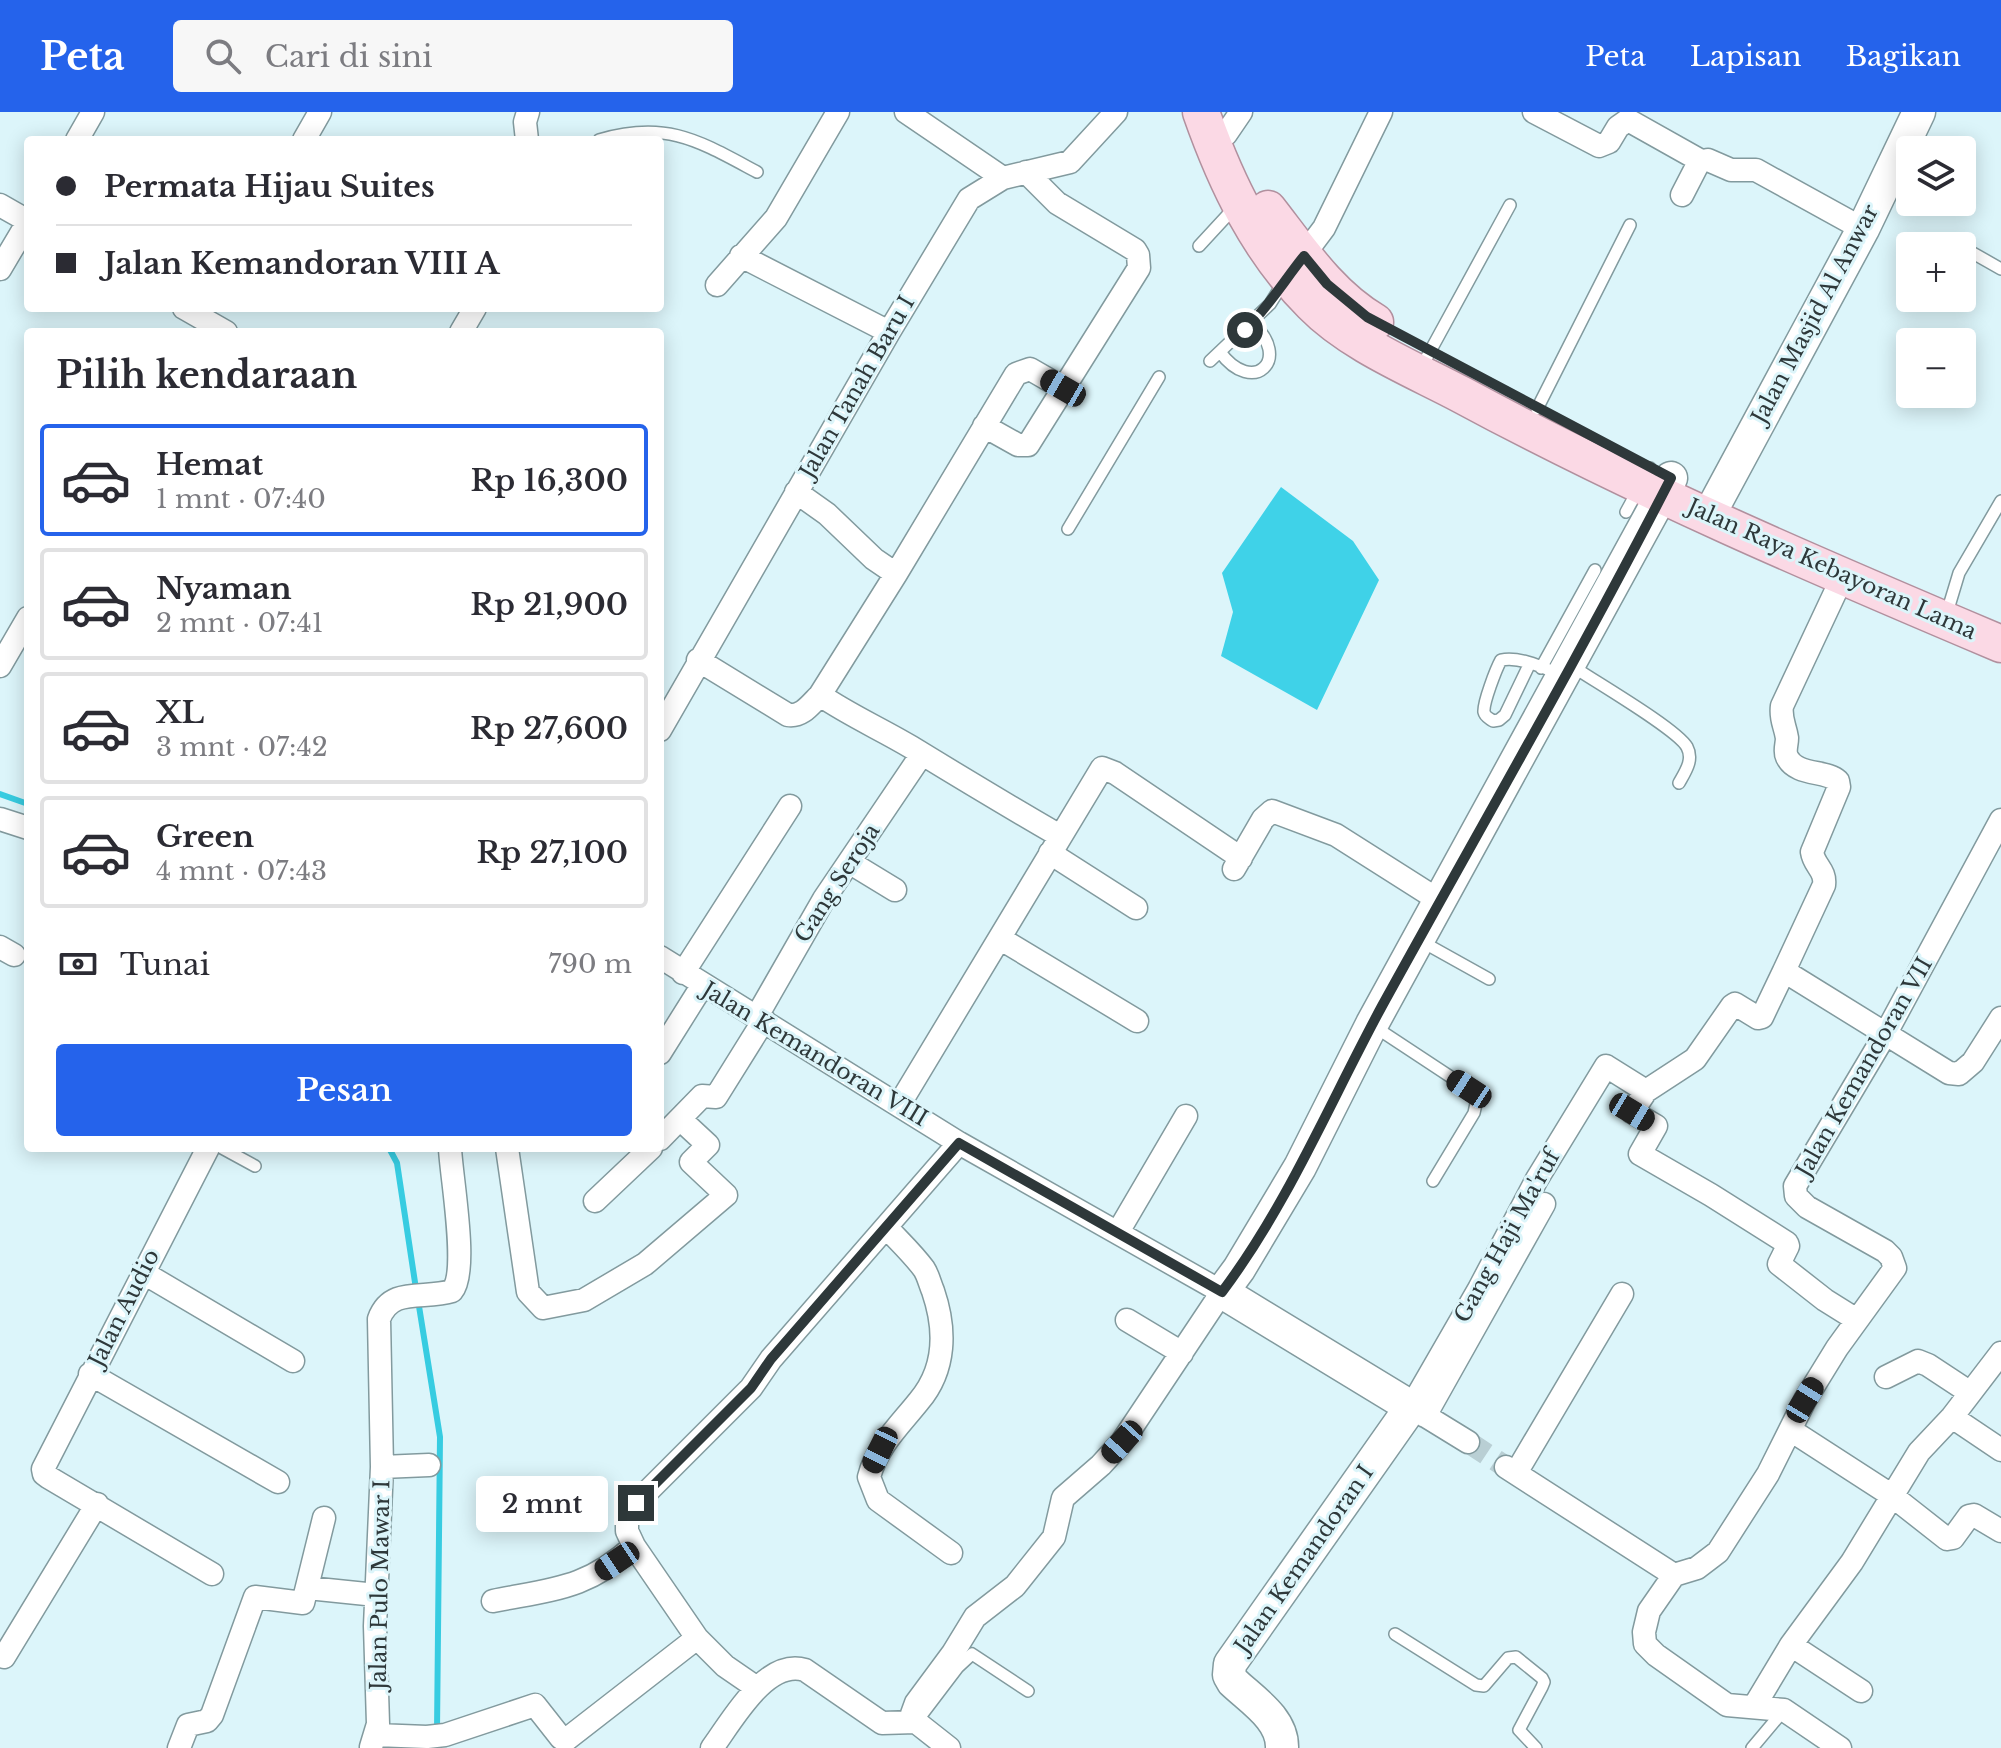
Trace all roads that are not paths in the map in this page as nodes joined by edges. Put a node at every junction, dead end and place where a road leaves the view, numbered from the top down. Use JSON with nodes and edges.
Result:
{"nodes":[{"id":1,"x":93,"y":112,"type":"edge"},
{"id":2,"x":320,"y":112,"type":"edge"},
{"id":3,"x":528,"y":112,"type":"edge"},
{"id":4,"x":838,"y":112,"type":"edge"},
{"id":5,"x":906,"y":112,"type":"edge"},
{"id":6,"x":1116,"y":112,"type":"edge"},
{"id":7,"x":1381,"y":112,"type":"edge"},
{"id":8,"x":1534,"y":112,"type":"edge"},
{"id":9,"x":1919,"y":112,"type":"edge"},
{"id":10,"x":1221,"y":118,"type":"edge"},
{"id":11,"x":79,"y":136,"type":"edge"},
{"id":12,"x":306,"y":136,"type":"edge"},
{"id":13,"x":527,"y":136,"type":"edge"},
{"id":14,"x":614,"y":136,"type":"edge"},
{"id":15,"x":1701,"y":161,"type":"junction"},
{"id":16,"x":757,"y":172,"type":"dead end"},
{"id":17,"x":1026,"y":172,"type":"junction"},
{"id":18,"x":1003,"y":178,"type":"junction"},
{"id":19,"x":1682,"y":195,"type":"dead end"},
{"id":20,"x":1238,"y":204,"type":"junction"},
{"id":21,"x":0,"y":205,"type":"edge"},
{"id":22,"x":1510,"y":205,"type":"dead end"},
{"id":23,"x":24,"y":219,"type":"edge"},
{"id":24,"x":1630,"y":225,"type":"dead end"},
{"id":25,"x":24,"y":228,"type":"edge"},
{"id":26,"x":1863,"y":229,"type":"junction"},
{"id":27,"x":1199,"y":246,"type":"dead end"},
{"id":28,"x":1976,"y":255,"type":"edge"},
{"id":29,"x":741,"y":256,"type":"junction"},
{"id":30,"x":1296,"y":266,"type":"junction"},
{"id":31,"x":0,"y":269,"type":"edge"},
{"id":32,"x":2001,"y":269,"type":"edge"},
{"id":33,"x":717,"y":285,"type":"dead end"},
{"id":34,"x":196,"y":316,"type":"edge"},
{"id":35,"x":1252,"y":323,"type":"junction"},
{"id":36,"x":218,"y":328,"type":"edge"},
{"id":37,"x":889,"y":332,"type":"junction"},
{"id":38,"x":1220,"y":352,"type":"junction"},
{"id":39,"x":1210,"y":361,"type":"dead end"},
{"id":40,"x":1424,"y":362,"type":"junction"},
{"id":41,"x":1159,"y":377,"type":"dead end"},
{"id":42,"x":1063,"y":388,"type":"junction"},
{"id":43,"x":1525,"y":411,"type":"junction"},
{"id":44,"x":984,"y":426,"type":"junction"},
{"id":45,"x":1650,"y":487,"type":"junction"},
{"id":46,"x":796,"y":492,"type":"junction"},
{"id":47,"x":2001,"y":501,"type":"edge"},
{"id":48,"x":1712,"y":508,"type":"junction"},
{"id":49,"x":1068,"y":529,"type":"dead end"},
{"id":50,"x":1595,"y":570,"type":"dead end"},
{"id":51,"x":896,"y":574,"type":"junction"},
{"id":52,"x":1859,"y":578,"type":"junction"},
{"id":53,"x":1948,"y":612,"type":"junction"},
{"id":54,"x":24,"y":625,"type":"edge"},
{"id":55,"x":2001,"y":625,"type":"edge"},
{"id":56,"x":2001,"y":644,"type":"edge"},
{"id":57,"x":698,"y":660,"type":"junction"},
{"id":58,"x":0,"y":666,"type":"edge"},
{"id":59,"x":1551,"y":668,"type":"junction"},
{"id":60,"x":820,"y":695,"type":"junction"},
{"id":61,"x":664,"y":719,"type":"edge"},
{"id":62,"x":922,"y":754,"type":"junction"},
{"id":63,"x":1679,"y":783,"type":"dead end"},
{"id":64,"x":790,"y":806,"type":"dead end"},
{"id":65,"x":1,"y":820,"type":"edge"},
{"id":66,"x":2001,"y":820,"type":"edge"},
{"id":67,"x":24,"y":827,"type":"edge"},
{"id":68,"x":1055,"y":844,"type":"junction"},
{"id":69,"x":849,"y":862,"type":"junction"},
{"id":70,"x":895,"y":890,"type":"dead end"},
{"id":71,"x":1440,"y":901,"type":"junction"},
{"id":72,"x":1136,"y":908,"type":"dead end"},
{"id":73,"x":1001,"y":939,"type":"junction"},
{"id":74,"x":1419,"y":939,"type":"junction"},
{"id":75,"x":664,"y":960,"type":"edge"},
{"id":76,"x":1784,"y":971,"type":"junction"},
{"id":77,"x":683,"y":973,"type":"junction"},
{"id":78,"x":1489,"y":979,"type":"dead end"},
{"id":79,"x":702,"y":986,"type":"junction"},
{"id":80,"x":761,"y":1018,"type":"junction"},
{"id":81,"x":2001,"y":1018,"type":"edge"},
{"id":82,"x":1137,"y":1021,"type":"dead end"},
{"id":83,"x":1372,"y":1024,"type":"junction"},
{"id":84,"x":1886,"y":1033,"type":"junction"},
{"id":85,"x":664,"y":1047,"type":"edge"},
{"id":86,"x":1646,"y":1091,"type":"junction"},
{"id":87,"x":899,"y":1105,"type":"junction"},
{"id":88,"x":1186,"y":1116,"type":"dead end"},
{"id":89,"x":680,"y":1119,"type":"junction"},
{"id":90,"x":664,"y":1135,"type":"edge"},
{"id":91,"x":959,"y":1143,"type":"junction"},
{"id":92,"x":206,"y":1152,"type":"edge"},
{"id":93,"x":229,"y":1152,"type":"edge"},
{"id":94,"x":450,"y":1152,"type":"edge"},
{"id":95,"x":508,"y":1152,"type":"edge"},
{"id":96,"x":647,"y":1152,"type":"edge"},
{"id":97,"x":255,"y":1166,"type":"dead end"},
{"id":98,"x":1433,"y":1181,"type":"dead end"},
{"id":99,"x":595,"y":1201,"type":"dead end"},
{"id":100,"x":1544,"y":1204,"type":"dead end"},
{"id":101,"x":887,"y":1228,"type":"junction"},
{"id":102,"x":1118,"y":1232,"type":"junction"},
{"id":103,"x":142,"y":1272,"type":"junction"},
{"id":104,"x":1222,"y":1292,"type":"junction"},
{"id":105,"x":1622,"y":1294,"type":"dead end"},
{"id":106,"x":1127,"y":1320,"type":"dead end"},
{"id":107,"x":1857,"y":1320,"type":"junction"},
{"id":108,"x":1182,"y":1353,"type":"junction"},
{"id":109,"x":2001,"y":1353,"type":"edge"},
{"id":110,"x":293,"y":1361,"type":"dead end"},
{"id":111,"x":90,"y":1374,"type":"junction"},
{"id":112,"x":1886,"y":1377,"type":"dead end"},
{"id":113,"x":1969,"y":1392,"type":"junction"},
{"id":114,"x":1418,"y":1412,"type":"junction"},
{"id":115,"x":1952,"y":1417,"type":"junction"},
{"id":116,"x":1792,"y":1431,"type":"junction"},
{"id":117,"x":1468,"y":1442,"type":"tunnel mouth"},
{"id":118,"x":2001,"y":1450,"type":"edge"},
{"id":119,"x":429,"y":1465,"type":"dead end"},
{"id":120,"x":382,"y":1467,"type":"junction"},
{"id":121,"x":278,"y":1482,"type":"dead end"},
{"id":122,"x":1891,"y":1495,"type":"junction"},
{"id":123,"x":97,"y":1504,"type":"junction"},
{"id":124,"x":324,"y":1518,"type":"dead end"},
{"id":125,"x":2001,"y":1531,"type":"edge"},
{"id":126,"x":634,"y":1546,"type":"junction"},
{"id":127,"x":951,"y":1553,"type":"dead end"},
{"id":128,"x":212,"y":1574,"type":"dead end"},
{"id":129,"x":1674,"y":1575,"type":"junction"},
{"id":130,"x":308,"y":1588,"type":"junction"},
{"id":131,"x":376,"y":1595,"type":"junction"},
{"id":132,"x":493,"y":1601,"type":"dead end"},
{"id":133,"x":1395,"y":1634,"type":"dead end"},
{"id":134,"x":697,"y":1638,"type":"junction"},
{"id":135,"x":1791,"y":1645,"type":"junction"},
{"id":136,"x":4,"y":1657,"type":"dead end"},
{"id":137,"x":757,"y":1688,"type":"junction"},
{"id":138,"x":1028,"y":1691,"type":"dead end"},
{"id":139,"x":1861,"y":1691,"type":"dead end"},
{"id":140,"x":1755,"y":1705,"type":"junction"},
{"id":141,"x":1784,"y":1710,"type":"junction"},
{"id":142,"x":916,"y":1722,"type":"junction"},
{"id":143,"x":373,"y":1742,"type":"edge"},
{"id":144,"x":179,"y":1748,"type":"edge"},
{"id":145,"x":712,"y":1748,"type":"edge"},
{"id":146,"x":949,"y":1748,"type":"edge"},
{"id":147,"x":1282,"y":1748,"type":"edge"},
{"id":148,"x":1536,"y":1748,"type":"edge"},
{"id":149,"x":1752,"y":1748,"type":"edge"},
{"id":150,"x":1840,"y":1748,"type":"edge"}],
"edges":[{"from":1,"to":11,"type":"street"},
{"from":2,"to":12,"type":"street"},
{"from":3,"to":13,"type":"street"},
{"from":4,"to":29,"type":"street"},
{"from":5,"to":18,"type":"street"},
{"from":6,"to":17,"type":"street","name":"Jalan Tanah Baru I"},
{"from":7,"to":30,"type":"street"},
{"from":8,"to":15,"type":"street"},
{"from":9,"to":26,"type":"street","name":"Jalan Masjid Al Anwar"},
{"from":10,"to":20,"type":"main road","name":"Jalan Raya Kebayoran Lama"},
{"from":10,"to":30,"type":"main road","name":"Jalan Raya Kebayoran Lama"},
{"from":14,"to":16,"type":"lane"},
{"from":15,"to":19,"type":"street"},
{"from":15,"to":26,"type":"street"},
{"from":17,"to":18,"type":"street","name":"Jalan Tanah Baru I"},
{"from":17,"to":42,"type":"street"},
{"from":18,"to":37,"type":"street","name":"Jalan Tanah Baru I"},
{"from":20,"to":27,"type":"lane"},
{"from":20,"to":30,"type":"main road","name":"Jalan Raya Kebayoran Lama"},
{"from":21,"to":23,"type":"street"},
{"from":22,"to":40,"type":"lane"},
{"from":24,"to":43,"type":"lane"},
{"from":25,"to":31,"type":"street"},
{"from":26,"to":48,"type":"street","name":"Jalan Masjid Al Anwar"},
{"from":28,"to":32,"type":"lane"},
{"from":29,"to":33,"type":"street"},
{"from":29,"to":37,"type":"street"},
{"from":30,"to":35,"type":"lane"},
{"from":30,"to":40,"type":"main road","name":"Jalan Raya Kebayoran Lama"},
{"from":34,"to":36,"type":"street"},
{"from":35,"to":38,"type":"lane"},
{"from":35,"to":38,"type":"lane"},
{"from":37,"to":46,"type":"street","name":"Jalan Tanah Baru I"},
{"from":38,"to":39,"type":"lane"},
{"from":40,"to":43,"type":"main road","name":"Jalan Raya Kebayoran Lama"},
{"from":41,"to":49,"type":"lane"},
{"from":42,"to":44,"type":"street"},
{"from":42,"to":44,"type":"street"},
{"from":43,"to":45,"type":"main road","name":"Jalan Raya Kebayoran Lama"},
{"from":44,"to":51,"type":"street"},
{"from":45,"to":48,"type":"main road","name":"Jalan Raya Kebayoran Lama"},
{"from":45,"to":59,"type":"street"},
{"from":46,"to":51,"type":"street"},
{"from":46,"to":57,"type":"street","name":"Jalan Tanah Baru I"},
{"from":47,"to":53,"type":"lane"},
{"from":48,"to":52,"type":"main road","name":"Jalan Raya Kebayoran Lama"},
{"from":50,"to":59,"type":"lane"},
{"from":51,"to":60,"type":"street"},
{"from":52,"to":53,"type":"main road","name":"Jalan Raya Kebayoran Lama"},
{"from":52,"to":76,"type":"street"},
{"from":53,"to":55,"type":"main road","name":"Jalan Raya Kebayoran Lama"},
{"from":53,"to":56,"type":"main road","name":"Jalan Raya Kebayoran Lama"},
{"from":54,"to":58,"type":"street"},
{"from":57,"to":60,"type":"street"},
{"from":57,"to":61,"type":"street","name":"Jalan Tanah Baru I"},
{"from":59,"to":59,"type":"lane"},
{"from":59,"to":63,"type":"lane"},
{"from":59,"to":71,"type":"street"},
{"from":60,"to":62,"type":"street"},
{"from":62,"to":68,"type":"street"},
{"from":62,"to":69,"type":"street","name":"Gang Seroja"},
{"from":64,"to":77,"type":"street"},
{"from":65,"to":67,"type":"street"},
{"from":66,"to":84,"type":"street","name":"Jalan Kemandoran VII"},
{"from":68,"to":71,"type":"street"},
{"from":68,"to":72,"type":"street"},
{"from":68,"to":73,"type":"street"},
{"from":69,"to":70,"type":"street"},
{"from":69,"to":80,"type":"street","name":"Gang Seroja"},
{"from":71,"to":74,"type":"street"},
{"from":73,"to":82,"type":"street"},
{"from":73,"to":87,"type":"street"},
{"from":74,"to":78,"type":"lane"},
{"from":74,"to":83,"type":"street"},
{"from":75,"to":77,"type":"street","name":"Jalan Kemandoran VIII"},
{"from":76,"to":84,"type":"street"},
{"from":76,"to":86,"type":"street"},
{"from":77,"to":79,"type":"street","name":"Jalan Kemandoran VIII"},
{"from":79,"to":80,"type":"street","name":"Jalan Kemandoran VIII"},
{"from":79,"to":85,"type":"street"},
{"from":80,"to":87,"type":"street","name":"Jalan Kemandoran VIII"},
{"from":80,"to":89,"type":"street","name":"Gang Seroja"},
{"from":81,"to":84,"type":"street"},
{"from":83,"to":98,"type":"lane"},
{"from":83,"to":104,"type":"street"},
{"from":84,"to":107,"type":"street","name":"Jalan Kemandoran VII"},
{"from":86,"to":107,"type":"street"},
{"from":86,"to":114,"type":"street","name":"Gang Haji Ma'ruf"},
{"from":87,"to":91,"type":"street","name":"Jalan Kemandoran VIII"},
{"from":88,"to":102,"type":"street"},
{"from":89,"to":90,"type":"street"},
{"from":89,"to":95,"type":"street"},
{"from":91,"to":101,"type":"street"},
{"from":91,"to":102,"type":"street","name":"Jalan Kemandoran VIII"},
{"from":92,"to":103,"type":"street","name":"Jalan Audio"},
{"from":93,"to":97,"type":"lane"},
{"from":94,"to":120,"type":"street"},
{"from":96,"to":99,"type":"street"},
{"from":100,"to":114,"type":"street"},
{"from":101,"to":126,"type":"street"},
{"from":101,"to":127,"type":"street"},
{"from":102,"to":104,"type":"street","name":"Jalan Kemandoran VIII"},
{"from":103,"to":110,"type":"street"},
{"from":103,"to":111,"type":"street","name":"Jalan Audio"},
{"from":104,"to":108,"type":"street"},
{"from":104,"to":114,"type":"street","name":"Jalan Kemandoran VIII"},
{"from":105,"to":129,"type":"street"},
{"from":106,"to":108,"type":"street"},
{"from":107,"to":116,"type":"street","name":"Jalan Kemandoran VII"},
{"from":108,"to":142,"type":"street"},
{"from":109,"to":113,"type":"street"},
{"from":111,"to":121,"type":"street"},
{"from":111,"to":123,"type":"street","name":"Jalan Audio"},
{"from":112,"to":113,"type":"street"},
{"from":113,"to":115,"type":"street"},
{"from":114,"to":117,"type":"street"},
{"from":114,"to":147,"type":"street","name":"Jalan Kemandoran I"},
{"from":115,"to":118,"type":"street"},
{"from":115,"to":122,"type":"street"},
{"from":116,"to":122,"type":"street"},
{"from":116,"to":129,"type":"street","name":"Jalan Kemandoran VII"},
{"from":119,"to":120,"type":"street","name":"Jalan Pulo Mawar I"},
{"from":120,"to":131,"type":"street","name":"Jalan Pulo Mawar I"},
{"from":122,"to":125,"type":"street"},
{"from":122,"to":135,"type":"street"},
{"from":123,"to":128,"type":"street"},
{"from":123,"to":136,"type":"street"},
{"from":124,"to":130,"type":"street"},
{"from":126,"to":132,"type":"street"},
{"from":126,"to":134,"type":"street"},
{"from":129,"to":140,"type":"street"},
{"from":130,"to":131,"type":"street"},
{"from":130,"to":144,"type":"street"},
{"from":131,"to":143,"type":"street","name":"Jalan Pulo Mawar I"},
{"from":133,"to":148,"type":"lane"},
{"from":134,"to":137,"type":"street"},
{"from":134,"to":143,"type":"street"},
{"from":135,"to":139,"type":"street"},
{"from":135,"to":140,"type":"street"},
{"from":137,"to":142,"type":"street"},
{"from":137,"to":145,"type":"street"},
{"from":138,"to":142,"type":"lane"},
{"from":140,"to":141,"type":"street"},
{"from":141,"to":149,"type":"lane"},
{"from":141,"to":150,"type":"street"},
{"from":142,"to":146,"type":"street"}]}
